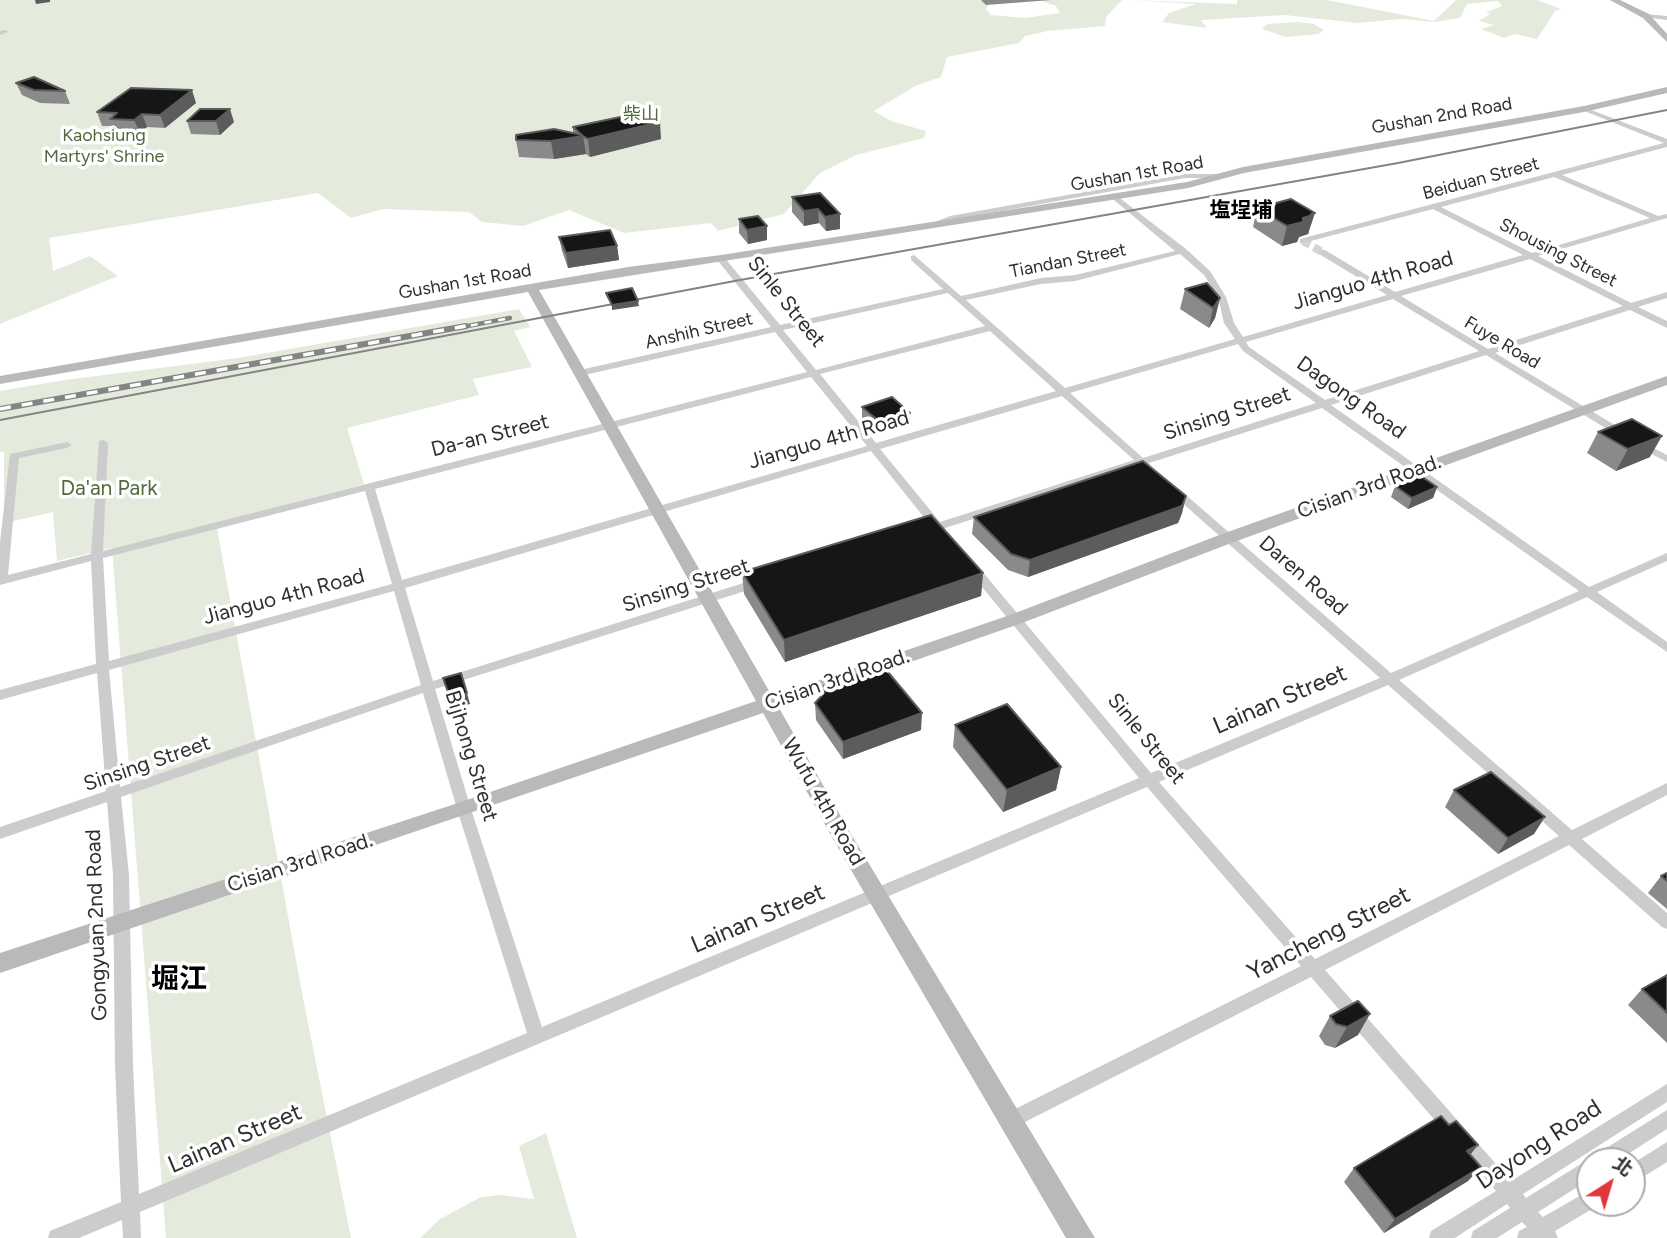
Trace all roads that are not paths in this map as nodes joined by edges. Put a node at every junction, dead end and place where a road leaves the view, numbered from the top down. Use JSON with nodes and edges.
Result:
{"nodes":[{"id":1,"x":1614,"y":0,"type":"edge"},
{"id":2,"x":1646,"y":16,"type":"junction"},
{"id":3,"x":1667,"y":18,"type":"edge"},
{"id":4,"x":1667,"y":39,"type":"edge"},
{"id":5,"x":1667,"y":90,"type":"edge"},
{"id":6,"x":1584,"y":109,"type":"junction"},
{"id":7,"x":1667,"y":144,"type":"edge"},
{"id":8,"x":1555,"y":175,"type":"junction"},
{"id":9,"x":1222,"y":176,"type":"junction"},
{"id":10,"x":1117,"y":198,"type":"junction"},
{"id":11,"x":1435,"y":207,"type":"junction"},
{"id":12,"x":1667,"y":216,"type":"edge"},
{"id":13,"x":1656,"y":219,"type":"junction"},
{"id":14,"x":937,"y":223,"type":"junction"},
{"id":15,"x":1667,"y":223,"type":"edge"},
{"id":16,"x":1303,"y":241,"type":"dead end"},
{"id":17,"x":1183,"y":251,"type":"junction"},
{"id":18,"x":1322,"y":252,"type":"tunnel mouth"},
{"id":19,"x":1528,"y":256,"type":"junction"},
{"id":20,"x":914,"y":258,"type":"dead end"},
{"id":21,"x":722,"y":259,"type":"junction"},
{"id":22,"x":532,"y":288,"type":"junction"},
{"id":23,"x":948,"y":290,"type":"junction"},
{"id":24,"x":1391,"y":295,"type":"junction"},
{"id":25,"x":1667,"y":295,"type":"edge"},
{"id":26,"x":959,"y":299,"type":"junction"},
{"id":27,"x":1630,"y":307,"type":"junction"},
{"id":28,"x":1667,"y":325,"type":"edge"},
{"id":29,"x":780,"y":328,"type":"junction"},
{"id":30,"x":990,"y":328,"type":"junction"},
{"id":31,"x":1239,"y":341,"type":"junction"},
{"id":32,"x":1487,"y":352,"type":"junction"},
{"id":33,"x":580,"y":373,"type":"junction"},
{"id":34,"x":815,"y":373,"type":"junction"},
{"id":35,"x":0,"y":380,"type":"edge"},
{"id":36,"x":1667,"y":380,"type":"edge"},
{"id":37,"x":1064,"y":393,"type":"junction"},
{"id":38,"x":1325,"y":403,"type":"junction"},
{"id":39,"x":1580,"y":410,"type":"junction"},
{"id":40,"x":609,"y":425,"type":"junction"},
{"id":41,"x":103,"y":443,"type":"dead end"},
{"id":42,"x":67,"y":444,"type":"dead end"},
{"id":43,"x":872,"y":448,"type":"junction"},
{"id":44,"x":1667,"y":459,"type":"edge"},
{"id":45,"x":1146,"y":466,"type":"junction"},
{"id":46,"x":1417,"y":469,"type":"junction"},
{"id":47,"x":1161,"y":479,"type":"edge"},
{"id":48,"x":369,"y":487,"type":"junction"},
{"id":49,"x":658,"y":509,"type":"junction"},
{"id":50,"x":937,"y":526,"type":"junction"},
{"id":51,"x":912,"y":534,"type":"edge"},
{"id":52,"x":946,"y":537,"type":"edge"},
{"id":53,"x":1228,"y":538,"type":"junction"},
{"id":54,"x":97,"y":557,"type":"junction"},
{"id":55,"x":964,"y":557,"type":"edge"},
{"id":56,"x":1667,"y":557,"type":"edge"},
{"id":57,"x":772,"y":579,"type":"edge"},
{"id":58,"x":1,"y":580,"type":"edge"},
{"id":59,"x":397,"y":586,"type":"junction"},
{"id":60,"x":1590,"y":591,"type":"junction"},
{"id":61,"x":708,"y":599,"type":"junction"},
{"id":62,"x":1016,"y":619,"type":"junction"},
{"id":63,"x":1667,"y":648,"type":"edge"},
{"id":64,"x":102,"y":665,"type":"junction"},
{"id":65,"x":1390,"y":679,"type":"junction"},
{"id":66,"x":428,"y":687,"type":"junction"},
{"id":67,"x":0,"y":695,"type":"edge"},
{"id":68,"x":766,"y":704,"type":"junction"},
{"id":69,"x":1149,"y":780,"type":"junction"},
{"id":70,"x":1667,"y":789,"type":"edge"},
{"id":71,"x":115,"y":795,"type":"junction"},
{"id":72,"x":464,"y":809,"type":"junction"},
{"id":73,"x":0,"y":833,"type":"edge"},
{"id":74,"x":1572,"y":839,"type":"junction"},
{"id":75,"x":877,"y":894,"type":"junction"},
{"id":76,"x":123,"y":921,"type":"junction"},
{"id":77,"x":1667,"y":922,"type":"edge"},
{"id":78,"x":0,"y":963,"type":"edge"},
{"id":79,"x":1314,"y":969,"type":"junction"},
{"id":80,"x":537,"y":1037,"type":"junction"},
{"id":81,"x":1667,"y":1093,"type":"edge"},
{"id":82,"x":1667,"y":1119,"type":"edge"},
{"id":83,"x":1011,"y":1120,"type":"junction"},
{"id":84,"x":1623,"y":1147,"type":"edge"},
{"id":85,"x":1667,"y":1151,"type":"edge"},
{"id":86,"x":1646,"y":1165,"type":"edge"},
{"id":87,"x":1576,"y":1177,"type":"edge"},
{"id":88,"x":1511,"y":1194,"type":"junction"},
{"id":89,"x":130,"y":1208,"type":"junction"},
{"id":90,"x":1576,"y":1209,"type":"edge"},
{"id":91,"x":1524,"y":1210,"type":"junction"},
{"id":92,"x":1538,"y":1235,"type":"edge"},
{"id":93,"x":57,"y":1238,"type":"edge"},
{"id":94,"x":132,"y":1238,"type":"edge"},
{"id":95,"x":1081,"y":1238,"type":"edge"},
{"id":96,"x":1438,"y":1238,"type":"edge"},
{"id":97,"x":1480,"y":1238,"type":"edge"}],
"edges":[{"from":1,"to":2,"type":"street"},
{"from":2,"to":3,"type":"street"},
{"from":2,"to":4,"type":"street"},
{"from":5,"to":6,"type":"street","name":"Gushan 2nd Road"},
{"from":6,"to":7,"type":"street"},
{"from":6,"to":9,"type":"street","name":"Gushan 2nd Road"},
{"from":7,"to":8,"type":"street","name":"Beiduan Street"},
{"from":8,"to":11,"type":"street","name":"Beiduan Street"},
{"from":8,"to":13,"type":"street"},
{"from":9,"to":10,"type":"street","name":"Gushan 1st Road"},
{"from":9,"to":14,"type":"street","name":"Gushan 1st Road"},
{"from":10,"to":14,"type":"street","name":"Gushan 1st Road"},
{"from":10,"to":17,"type":"street","name":"Dagong Road"},
{"from":11,"to":16,"type":"street","name":"Beiduan Street"},
{"from":11,"to":19,"type":"street","name":"Shousing Street"},
{"from":12,"to":13,"type":"street","name":"Jianguo 4th Road"},
{"from":13,"to":15,"type":"street"},
{"from":13,"to":19,"type":"street","name":"Jianguo 4th Road"},
{"from":14,"to":21,"type":"street","name":"Gushan 1st Road"},
{"from":17,"to":26,"type":"street","name":"Tiandan Street"},
{"from":17,"to":31,"type":"street","name":"Dagong Road"},
{"from":18,"to":24,"type":"street","name":"Fuye Road"},
{"from":19,"to":24,"type":"street","name":"Jianguo 4th Road"},
{"from":19,"to":27,"type":"street","name":"Shousing Street"},
{"from":20,"to":23,"type":"street"},
{"from":21,"to":22,"type":"street","name":"Gushan 1st Road"},
{"from":21,"to":29,"type":"street","name":"Sinle Street"},
{"from":22,"to":33,"type":"street","name":"Wufu 4th Road"},
{"from":22,"to":35,"type":"street","name":"Gushan 1st Road"},
{"from":23,"to":26,"type":"street"},
{"from":23,"to":29,"type":"street","name":"Anshih Street"},
{"from":24,"to":31,"type":"street","name":"Jianguo 4th Road"},
{"from":24,"to":32,"type":"street","name":"Fuye Road"},
{"from":25,"to":27,"type":"street","name":"Sinsing Street"},
{"from":26,"to":30,"type":"street"},
{"from":27,"to":28,"type":"street","name":"Shousing Street"},
{"from":27,"to":32,"type":"street","name":"Sinsing Street"},
{"from":29,"to":33,"type":"street","name":"Anshih Street"},
{"from":29,"to":34,"type":"street","name":"Sinle Street"},
{"from":30,"to":34,"type":"street","name":"Da-an Street"},
{"from":30,"to":37,"type":"street"},
{"from":31,"to":37,"type":"street","name":"Jianguo 4th Road"},
{"from":31,"to":38,"type":"street","name":"Dagong Road"},
{"from":32,"to":38,"type":"street","name":"Sinsing Street"},
{"from":32,"to":39,"type":"street","name":"Fuye Road"},
{"from":33,"to":40,"type":"street","name":"Wufu 4th Road"},
{"from":34,"to":40,"type":"street","name":"Da-an Street"},
{"from":34,"to":43,"type":"street","name":"Sinle Street"},
{"from":36,"to":39,"type":"street","name":"Cisian 3rd Road."},
{"from":37,"to":43,"type":"street","name":"Jianguo 4th Road"},
{"from":37,"to":45,"type":"street"},
{"from":38,"to":45,"type":"street","name":"Sinsing Street"},
{"from":38,"to":46,"type":"street","name":"Dagong Road"},
{"from":39,"to":44,"type":"street","name":"Fuye Road"},
{"from":39,"to":46,"type":"street","name":"Cisian 3rd Road."},
{"from":40,"to":48,"type":"street","name":"Da-an Street"},
{"from":40,"to":49,"type":"street","name":"Wufu 4th Road"},
{"from":41,"to":54,"type":"street","name":"Gongyuan 2nd Road"},
{"from":42,"to":58,"type":"street"},
{"from":43,"to":49,"type":"street","name":"Jianguo 4th Road"},
{"from":43,"to":50,"type":"street","name":"Sinle Street"},
{"from":45,"to":50,"type":"street","name":"Sinsing Street"},
{"from":46,"to":53,"type":"street","name":"Cisian 3rd Road."},
{"from":46,"to":60,"type":"street","name":"Dagong Road"},
{"from":47,"to":53,"type":"street","name":"Daren Road"},
{"from":48,"to":54,"type":"street","name":"Da-an Street"},
{"from":48,"to":59,"type":"street","name":"Bijhong Street"},
{"from":49,"to":59,"type":"street","name":"Jianguo 4th Road"},
{"from":49,"to":61,"type":"street","name":"Wufu 4th Road"},
{"from":50,"to":51,"type":"street","name":"Sinsing Street"},
{"from":50,"to":52,"type":"street","name":"Sinle Street"},
{"from":53,"to":62,"type":"street","name":"Cisian 3rd Road."},
{"from":53,"to":65,"type":"street","name":"Daren Road"},
{"from":54,"to":58,"type":"street","name":"Da-an Street"},
{"from":54,"to":64,"type":"street","name":"Gongyuan 2nd Road"},
{"from":55,"to":62,"type":"street","name":"Sinle Street"},
{"from":56,"to":60,"type":"street","name":"Lainan Street"},
{"from":57,"to":61,"type":"street","name":"Sinsing Street"},
{"from":59,"to":64,"type":"street","name":"Jianguo 4th Road"},
{"from":59,"to":66,"type":"street","name":"Bijhong Street"},
{"from":60,"to":63,"type":"street","name":"Dagong Road"},
{"from":60,"to":65,"type":"street","name":"Lainan Street"},
{"from":61,"to":66,"type":"street","name":"Sinsing Street"},
{"from":61,"to":68,"type":"street","name":"Wufu 4th Road"},
{"from":62,"to":68,"type":"street","name":"Cisian 3rd Road."},
{"from":62,"to":69,"type":"street","name":"Sinle Street"},
{"from":64,"to":67,"type":"street","name":"Jianguo 4th Road"},
{"from":64,"to":71,"type":"street","name":"Gongyuan 2nd Road"},
{"from":65,"to":69,"type":"street","name":"Lainan Street"},
{"from":65,"to":74,"type":"street","name":"Daren Road"},
{"from":66,"to":71,"type":"street","name":"Sinsing Street"},
{"from":66,"to":72,"type":"street","name":"Bijhong Street"},
{"from":68,"to":72,"type":"street","name":"Cisian 3rd Road."},
{"from":68,"to":75,"type":"street","name":"Wufu 4th Road"},
{"from":69,"to":75,"type":"street","name":"Lainan Street"},
{"from":69,"to":79,"type":"street","name":"Sinle Street"},
{"from":70,"to":74,"type":"street","name":"Yancheng Street"},
{"from":71,"to":73,"type":"street","name":"Sinsing Street"},
{"from":71,"to":76,"type":"street","name":"Gongyuan 2nd Road"},
{"from":72,"to":76,"type":"street","name":"Cisian 3rd Road."},
{"from":72,"to":80,"type":"street","name":"Bijhong Street"},
{"from":74,"to":77,"type":"street","name":"Daren Road"},
{"from":74,"to":79,"type":"street","name":"Yancheng Street"},
{"from":75,"to":80,"type":"street","name":"Lainan Street"},
{"from":75,"to":83,"type":"street","name":"Wufu 4th Road"},
{"from":76,"to":78,"type":"street","name":"Cisian 3rd Road."},
{"from":76,"to":89,"type":"street","name":"Gongyuan 2nd Road"},
{"from":79,"to":83,"type":"street","name":"Yancheng Street"},
{"from":79,"to":88,"type":"street","name":"Sinle Street"},
{"from":80,"to":89,"type":"street","name":"Lainan Street"},
{"from":81,"to":88,"type":"street","name":"Dayong Road"},
{"from":82,"to":84,"type":"street"},
{"from":83,"to":95,"type":"street","name":"Wufu 4th Road"},
{"from":85,"to":86,"type":"street"},
{"from":87,"to":91,"type":"street"},
{"from":88,"to":91,"type":"street","name":"Sinle Street"},
{"from":88,"to":96,"type":"street","name":"Dayong Road"},
{"from":89,"to":93,"type":"street","name":"Lainan Street"},
{"from":89,"to":94,"type":"street","name":"Gongyuan 2nd Road"},
{"from":90,"to":92,"type":"street"},
{"from":91,"to":92,"type":"street","name":"Sinle Street"},
{"from":91,"to":97,"type":"street"}]}
